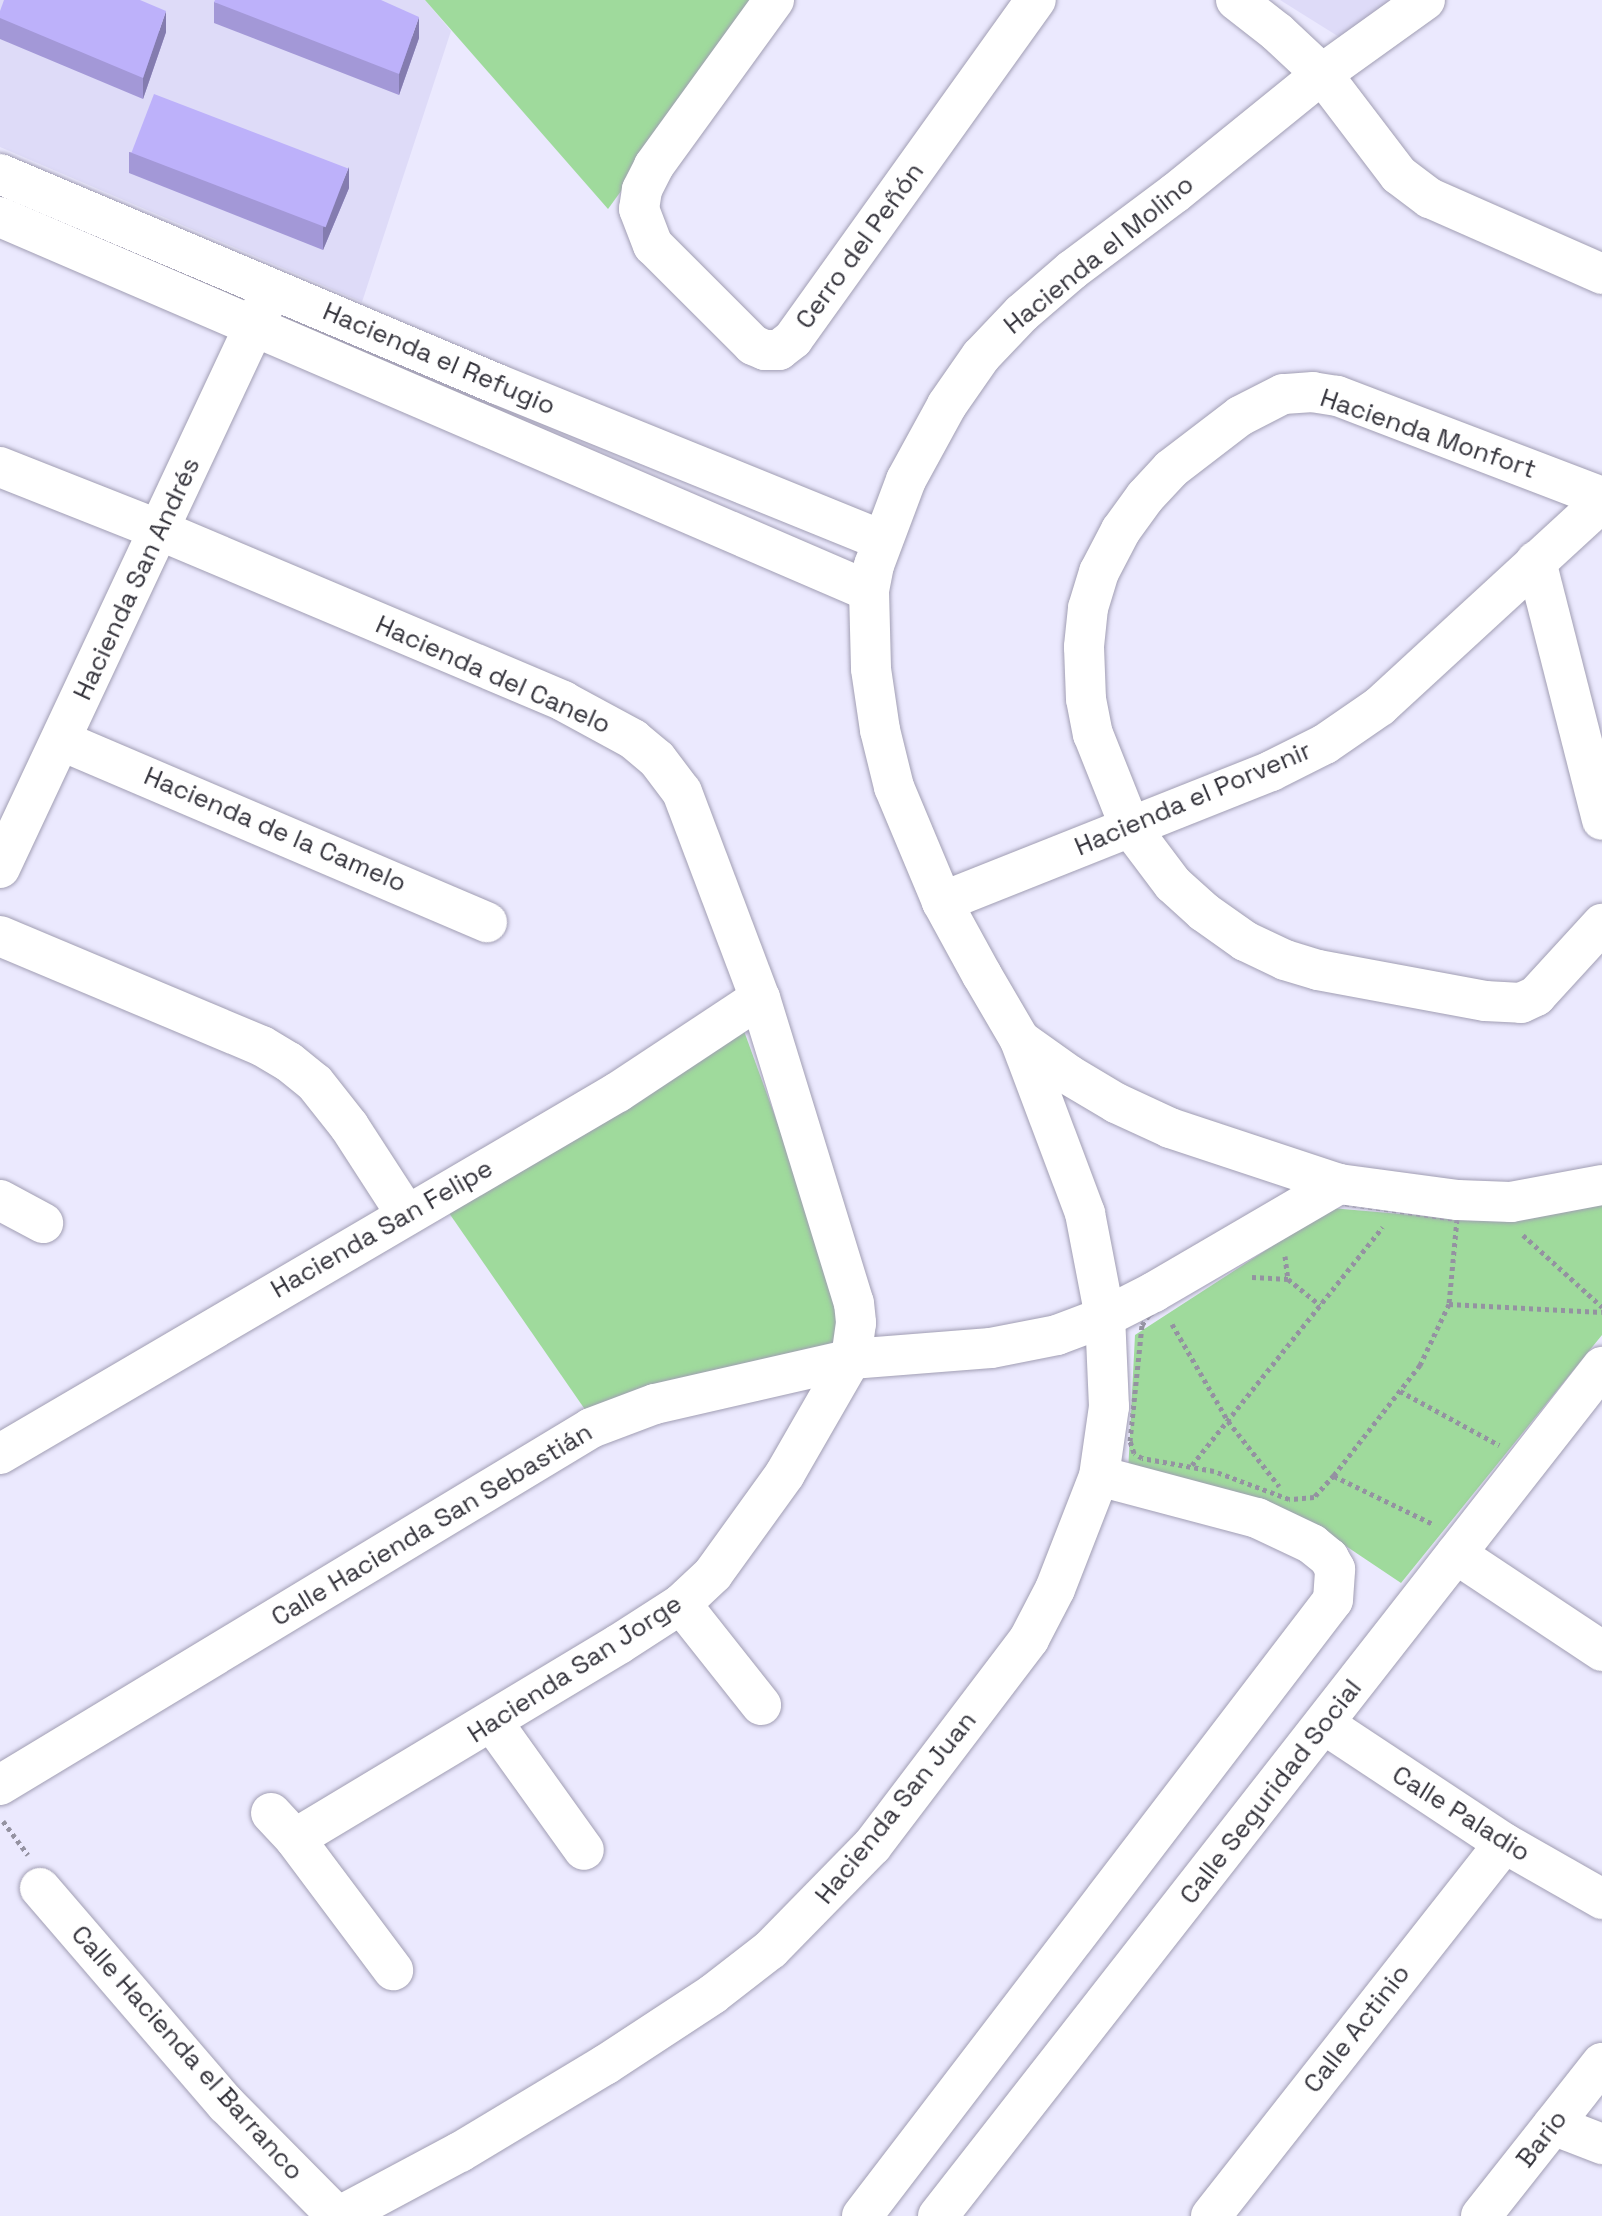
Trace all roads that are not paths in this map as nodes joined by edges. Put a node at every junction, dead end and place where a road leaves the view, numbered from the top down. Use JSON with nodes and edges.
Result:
{"nodes":[{"id":1,"x":774,"y":0,"type":"edge"},
{"id":2,"x":1036,"y":0,"type":"edge"},
{"id":3,"x":1236,"y":0,"type":"edge"},
{"id":4,"x":1425,"y":0,"type":"edge"},
{"id":5,"x":1322,"y":74,"type":"junction"},
{"id":6,"x":0,"y":174,"type":"edge"},
{"id":7,"x":0,"y":217,"type":"edge"},
{"id":8,"x":1602,"y":274,"type":"edge"},
{"id":9,"x":272,"y":289,"type":"junction"},
{"id":10,"x":255,"y":326,"type":"junction"},
{"id":11,"x":0,"y":467,"type":"edge"},
{"id":12,"x":1602,"y":499,"type":"edge"},
{"id":13,"x":159,"y":530,"type":"junction"},
{"id":14,"x":881,"y":540,"type":"junction"},
{"id":15,"x":1536,"y":561,"type":"junction"},
{"id":16,"x":869,"y":591,"type":"junction"},
{"id":17,"x":62,"y":741,"type":"junction"},
{"id":18,"x":1602,"y":820,"type":"edge"},
{"id":19,"x":1130,"y":827,"type":"junction"},
{"id":20,"x":0,"y":868,"type":"edge"},
{"id":21,"x":942,"y":902,"type":"junction"},
{"id":22,"x":487,"y":922,"type":"dead end"},
{"id":23,"x":1602,"y":924,"type":"edge"},
{"id":24,"x":0,"y":936,"type":"edge"},
{"id":25,"x":760,"y":998,"type":"junction"},
{"id":26,"x":1020,"y":1040,"type":"junction"},
{"id":27,"x":1339,"y":1184,"type":"junction"},
{"id":28,"x":1602,"y":1185,"type":"edge"},
{"id":29,"x":0,"y":1200,"type":"edge"},
{"id":30,"x":406,"y":1214,"type":"junction"},
{"id":31,"x":43,"y":1223,"type":"dead end"},
{"id":32,"x":1105,"y":1317,"type":"junction"},
{"id":33,"x":851,"y":1359,"type":"junction"},
{"id":34,"x":1596,"y":1386,"type":"edge"},
{"id":35,"x":0,"y":1454,"type":"edge"},
{"id":36,"x":1099,"y":1476,"type":"junction"},
{"id":37,"x":1461,"y":1547,"type":"junction"},
{"id":38,"x":681,"y":1604,"type":"junction"},
{"id":39,"x":1602,"y":1651,"type":"edge"},
{"id":40,"x":761,"y":1705,"type":"dead end"},
{"id":41,"x":493,"y":1723,"type":"junction"},
{"id":42,"x":1324,"y":1724,"type":"junction"},
{"id":43,"x":0,"y":1785,"type":"edge"},
{"id":44,"x":1504,"y":1843,"type":"junction"},
{"id":45,"x":584,"y":1850,"type":"dead end"},
{"id":46,"x":40,"y":1888,"type":"road end"},
{"id":47,"x":1602,"y":1899,"type":"edge"},
{"id":48,"x":393,"y":1970,"type":"dead end"},
{"id":49,"x":1602,"y":2063,"type":"edge"},
{"id":50,"x":1553,"y":2125,"type":"junction"},
{"id":51,"x":1602,"y":2144,"type":"edge"},
{"id":52,"x":338,"y":2216,"type":"edge"},
{"id":53,"x":862,"y":2216,"type":"edge"},
{"id":54,"x":938,"y":2216,"type":"edge"},
{"id":55,"x":1211,"y":2216,"type":"edge"},
{"id":56,"x":1481,"y":2216,"type":"edge"}],
"edges":[{"from":1,"to":2,"type":"street","name":"Cerro del Peñón"},
{"from":3,"to":5,"type":"street"},
{"from":4,"to":5,"type":"street","name":"Hacienda el Molino"},
{"from":5,"to":8,"type":"street"},
{"from":5,"to":14,"type":"street","name":"Hacienda el Molino"},
{"from":6,"to":9,"type":"street","name":"Hacienda el Refugio"},
{"from":7,"to":10,"type":"street","name":"Hacienda el Refugio"},
{"from":9,"to":10,"type":"street","name":"Hacienda San Andrés"},
{"from":9,"to":14,"type":"street","name":"Hacienda el Refugio"},
{"from":10,"to":13,"type":"street","name":"Hacienda San Andrés"},
{"from":10,"to":16,"type":"street","name":"Hacienda el Refugio"},
{"from":11,"to":13,"type":"street","name":"Hacienda del Canelo"},
{"from":12,"to":15,"type":"street","name":"Hacienda el Porvenir"},
{"from":12,"to":19,"type":"street","name":"Hacienda Monfort"},
{"from":13,"to":17,"type":"street","name":"Hacienda San Andrés"},
{"from":13,"to":25,"type":"street","name":"Hacienda del Canelo"},
{"from":14,"to":16,"type":"street","name":"Hacienda el Molino"},
{"from":15,"to":18,"type":"street"},
{"from":15,"to":19,"type":"street","name":"Hacienda el Porvenir"},
{"from":16,"to":21,"type":"street","name":"Hacienda el Molino"},
{"from":17,"to":20,"type":"street","name":"Hacienda San Andrés"},
{"from":17,"to":22,"type":"street","name":"Hacienda de la Camelo"},
{"from":19,"to":21,"type":"street","name":"Hacienda el Porvenir"},
{"from":19,"to":23,"type":"street","name":"Hacienda Monfort"},
{"from":21,"to":26,"type":"street","name":"Hacienda el Molino"},
{"from":24,"to":30,"type":"street"},
{"from":25,"to":30,"type":"street","name":"Hacienda San Felipe"},
{"from":25,"to":33,"type":"street","name":"Hacienda del Canelo"},
{"from":26,"to":27,"type":"street","name":"Hacienda el Molino"},
{"from":26,"to":32,"type":"street","name":"Hacienda San Juan"},
{"from":27,"to":28,"type":"street","name":"Hacienda el Molino"},
{"from":27,"to":32,"type":"street","name":"Calle Hacienda San Sebastián"},
{"from":29,"to":31,"type":"street"},
{"from":30,"to":35,"type":"street","name":"Hacienda San Felipe"},
{"from":32,"to":33,"type":"street","name":"Calle Hacienda San Sebastián"},
{"from":32,"to":36,"type":"street","name":"Hacienda San Juan"},
{"from":33,"to":38,"type":"street","name":"Hacienda San Jorge"},
{"from":33,"to":43,"type":"street","name":"Calle Hacienda San Sebastián"},
{"from":34,"to":37,"type":"street","name":"Calle Seguridad Social"},
{"from":36,"to":52,"type":"street","name":"Hacienda San Juan"},
{"from":36,"to":53,"type":"street"},
{"from":37,"to":39,"type":"street"},
{"from":37,"to":42,"type":"street","name":"Calle Seguridad Social"},
{"from":38,"to":40,"type":"street"},
{"from":38,"to":41,"type":"street","name":"Hacienda San Jorge"},
{"from":41,"to":45,"type":"street"},
{"from":41,"to":48,"type":"street","name":"Hacienda San Jorge"},
{"from":42,"to":44,"type":"street","name":"Calle Paladio"},
{"from":42,"to":54,"type":"street","name":"Calle Seguridad Social"},
{"from":44,"to":47,"type":"street","name":"Calle Paladio"},
{"from":44,"to":55,"type":"street","name":"Calle Actinio"},
{"from":46,"to":52,"type":"street","name":"Calle Hacienda el Barranco"},
{"from":49,"to":50,"type":"street","name":"Bario"},
{"from":50,"to":51,"type":"street"},
{"from":50,"to":56,"type":"street","name":"Bario"}]}
